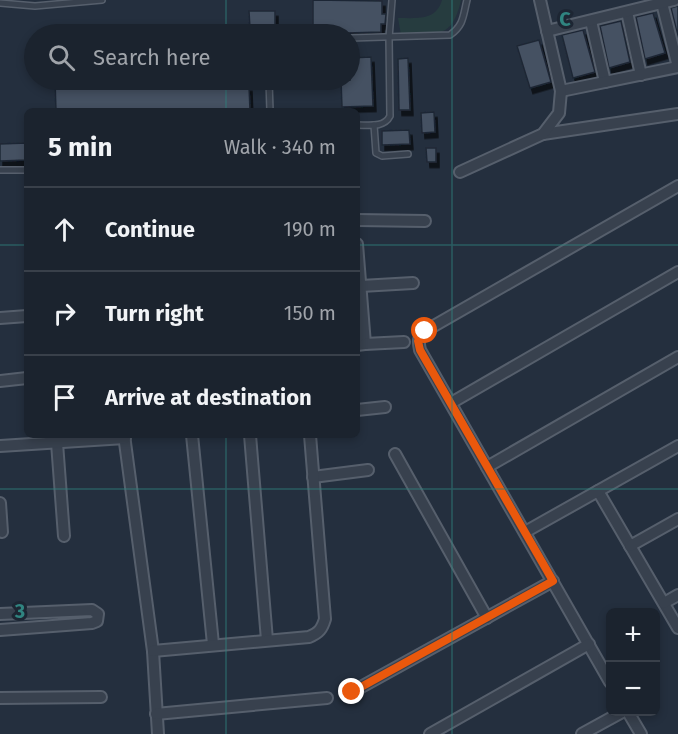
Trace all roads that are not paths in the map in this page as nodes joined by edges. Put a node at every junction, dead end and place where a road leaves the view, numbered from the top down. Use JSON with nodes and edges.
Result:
{"nodes":[{"id":1,"x":102,"y":0,"type":"edge"},
{"id":2,"x":392,"y":0,"type":"edge"},
{"id":3,"x":467,"y":0,"type":"edge"},
{"id":4,"x":540,"y":0,"type":"edge"},
{"id":5,"x":674,"y":0,"type":"edge"},
{"id":6,"x":2,"y":2,"type":"edge"},
{"id":7,"x":663,"y":3,"type":"junction"},
{"id":8,"x":627,"y":12,"type":"junction"},
{"id":9,"x":591,"y":21,"type":"junction"},
{"id":10,"x":548,"y":31,"type":"junction"},
{"id":11,"x":360,"y":38,"type":"edge"},
{"id":12,"x":389,"y":38,"type":"junction"},
{"id":13,"x":678,"y":67,"type":"edge"},
{"id":14,"x":641,"y":75,"type":"junction"},
{"id":15,"x":605,"y":82,"type":"junction"},
{"id":16,"x":269,"y":90,"type":"edge"},
{"id":17,"x":561,"y":91,"type":"junction"},
{"id":18,"x":270,"y":108,"type":"edge"},
{"id":19,"x":678,"y":114,"type":"edge"},
{"id":20,"x":360,"y":125,"type":"edge"},
{"id":21,"x":374,"y":125,"type":"junction"},
{"id":22,"x":543,"y":134,"type":"junction"},
{"id":23,"x":408,"y":154,"type":"dead end"},
{"id":24,"x":0,"y":170,"type":"edge"},
{"id":25,"x":24,"y":170,"type":"edge"},
{"id":26,"x":460,"y":172,"type":"dead end"},
{"id":27,"x":677,"y":190,"type":"edge"},
{"id":28,"x":360,"y":220,"type":"edge"},
{"id":29,"x":425,"y":221,"type":"dead end"},
{"id":30,"x":678,"y":272,"type":"edge"},
{"id":31,"x":360,"y":276,"type":"edge"},
{"id":32,"x":413,"y":283,"type":"dead end"},
{"id":33,"x":361,"y":286,"type":"junction"},
{"id":34,"x":24,"y":316,"type":"edge"},
{"id":35,"x":0,"y":318,"type":"edge"},
{"id":36,"x":404,"y":342,"type":"dead end"},
{"id":37,"x":361,"y":345,"type":"edge"},
{"id":38,"x":678,"y":357,"type":"edge"},
{"id":39,"x":24,"y":378,"type":"edge"},
{"id":40,"x":0,"y":381,"type":"edge"},
{"id":41,"x":451,"y":403,"type":"junction"},
{"id":42,"x":385,"y":407,"type":"dead end"},
{"id":43,"x":360,"y":410,"type":"edge"},
{"id":44,"x":105,"y":438,"type":"edge"},
{"id":45,"x":124,"y":438,"type":"edge"},
{"id":46,"x":192,"y":438,"type":"edge"},
{"id":47,"x":250,"y":438,"type":"edge"},
{"id":48,"x":310,"y":438,"type":"edge"},
{"id":49,"x":57,"y":443,"type":"junction"},
{"id":50,"x":678,"y":446,"type":"edge"},
{"id":51,"x":0,"y":447,"type":"edge"},
{"id":52,"x":395,"y":454,"type":"dead end"},
{"id":53,"x":487,"y":467,"type":"junction"},
{"id":54,"x":368,"y":470,"type":"dead end"},
{"id":55,"x":313,"y":477,"type":"junction"},
{"id":56,"x":598,"y":491,"type":"junction"},
{"id":57,"x":0,"y":503,"type":"edge"},
{"id":58,"x":678,"y":519,"type":"edge"},
{"id":59,"x":2,"y":532,"type":"dead end"},
{"id":60,"x":525,"y":532,"type":"junction"},
{"id":61,"x":64,"y":536,"type":"dead end"},
{"id":62,"x":630,"y":546,"type":"junction"},
{"id":63,"x":553,"y":581,"type":"junction"},
{"id":64,"x":678,"y":595,"type":"edge"},
{"id":65,"x":664,"y":603,"type":"junction"},
{"id":66,"x":0,"y":614,"type":"edge"},
{"id":67,"x":487,"y":618,"type":"junction"},
{"id":68,"x":678,"y":628,"type":"edge"},
{"id":69,"x":0,"y":630,"type":"edge"},
{"id":70,"x":267,"y":640,"type":"junction"},
{"id":71,"x":213,"y":644,"type":"junction"},
{"id":72,"x":589,"y":644,"type":"junction"},
{"id":73,"x":153,"y":651,"type":"junction"},
{"id":74,"x":606,"y":675,"type":"edge"},
{"id":75,"x":352,"y":692,"type":"dead end"},
{"id":76,"x":101,"y":697,"type":"dead end"},
{"id":77,"x":0,"y":698,"type":"edge"},
{"id":78,"x":327,"y":698,"type":"dead end"},
{"id":79,"x":156,"y":714,"type":"junction"},
{"id":80,"x":613,"y":716,"type":"edge"},
{"id":81,"x":631,"y":716,"type":"edge"},
{"id":82,"x":158,"y":734,"type":"edge"},
{"id":83,"x":430,"y":734,"type":"edge"},
{"id":84,"x":582,"y":734,"type":"edge"},
{"id":85,"x":641,"y":734,"type":"edge"}],
"edges":[{"from":1,"to":6,"type":"lane"},
{"from":2,"to":12,"type":"lane"},
{"from":3,"to":12,"type":"lane"},
{"from":4,"to":10,"type":"street"},
{"from":5,"to":7,"type":"street"},
{"from":7,"to":8,"type":"street"},
{"from":7,"to":13,"type":"street"},
{"from":8,"to":9,"type":"street"},
{"from":8,"to":14,"type":"street"},
{"from":9,"to":10,"type":"street"},
{"from":9,"to":15,"type":"street"},
{"from":10,"to":17,"type":"street"},
{"from":11,"to":12,"type":"lane"},
{"from":12,"to":21,"type":"lane"},
{"from":13,"to":14,"type":"street"},
{"from":14,"to":15,"type":"street"},
{"from":15,"to":17,"type":"street"},
{"from":16,"to":18,"type":"lane"},
{"from":17,"to":22,"type":"street"},
{"from":19,"to":22,"type":"street"},
{"from":20,"to":21,"type":"lane"},
{"from":21,"to":23,"type":"lane"},
{"from":22,"to":26,"type":"street"},
{"from":24,"to":25,"type":"lane"},
{"from":27,"to":41,"type":"street"},
{"from":28,"to":29,"type":"street"},
{"from":30,"to":41,"type":"street"},
{"from":31,"to":33,"type":"street"},
{"from":32,"to":33,"type":"street"},
{"from":33,"to":37,"type":"street"},
{"from":34,"to":35,"type":"street"},
{"from":36,"to":37,"type":"street"},
{"from":38,"to":53,"type":"street"},
{"from":39,"to":40,"type":"street"},
{"from":41,"to":53,"type":"street"},
{"from":42,"to":43,"type":"street"},
{"from":44,"to":49,"type":"street"},
{"from":45,"to":73,"type":"street"},
{"from":46,"to":71,"type":"street"},
{"from":47,"to":70,"type":"street"},
{"from":48,"to":55,"type":"street"},
{"from":49,"to":51,"type":"street"},
{"from":49,"to":61,"type":"street"},
{"from":50,"to":56,"type":"street"},
{"from":52,"to":67,"type":"street"},
{"from":53,"to":60,"type":"street"},
{"from":54,"to":55,"type":"street"},
{"from":55,"to":70,"type":"street"},
{"from":56,"to":60,"type":"street"},
{"from":56,"to":62,"type":"street"},
{"from":57,"to":59,"type":"street"},
{"from":58,"to":62,"type":"street"},
{"from":60,"to":63,"type":"street"},
{"from":62,"to":65,"type":"street"},
{"from":63,"to":67,"type":"street"},
{"from":63,"to":72,"type":"street"},
{"from":64,"to":65,"type":"street"},
{"from":65,"to":68,"type":"street"},
{"from":66,"to":69,"type":"street"},
{"from":67,"to":75,"type":"street"},
{"from":70,"to":71,"type":"street"},
{"from":71,"to":73,"type":"street"},
{"from":72,"to":74,"type":"street"},
{"from":72,"to":83,"type":"street"},
{"from":73,"to":79,"type":"street"},
{"from":76,"to":77,"type":"street"},
{"from":78,"to":79,"type":"street"},
{"from":79,"to":82,"type":"street"},
{"from":80,"to":84,"type":"street"},
{"from":81,"to":85,"type":"street"}]}
